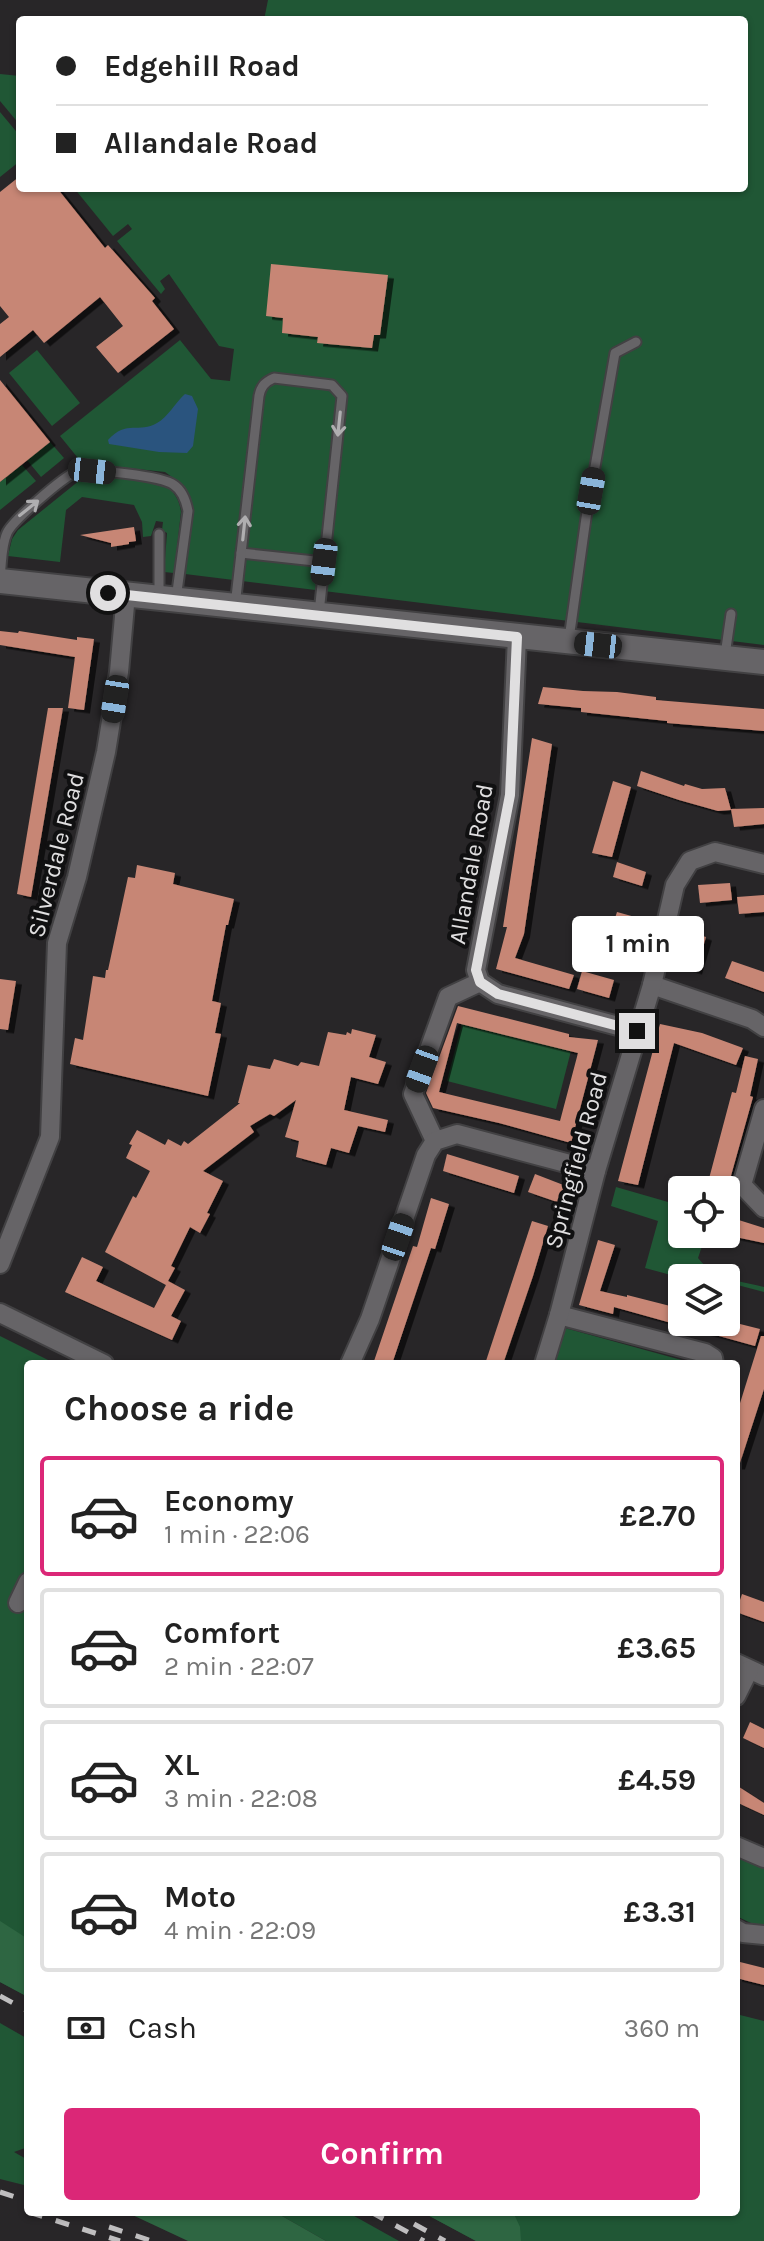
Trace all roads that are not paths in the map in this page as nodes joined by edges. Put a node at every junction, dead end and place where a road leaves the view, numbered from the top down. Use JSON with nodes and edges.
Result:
{"nodes":[{"id":1,"x":636,"y":342,"type":"dead end"},
{"id":2,"x":159,"y":534,"type":"dead end"},
{"id":3,"x":241,"y":553,"type":"junction"},
{"id":4,"x":324,"y":562,"type":"junction"},
{"id":5,"x":0,"y":579,"type":"edge"},
{"id":6,"x":126,"y":594,"type":"junction"},
{"id":7,"x":167,"y":599,"type":"junction"},
{"id":8,"x":235,"y":606,"type":"junction"},
{"id":9,"x":731,"y":614,"type":"dead end"},
{"id":10,"x":318,"y":615,"type":"junction"},
{"id":11,"x":517,"y":637,"type":"junction"},
{"id":12,"x":569,"y":642,"type":"junction"},
{"id":13,"x":725,"y":658,"type":"junction"},
{"id":14,"x":764,"y":662,"type":"edge"},
{"id":15,"x":764,"y":864,"type":"edge"},
{"id":16,"x":480,"y":982,"type":"junction"},
{"id":17,"x":652,"y":985,"type":"junction"},
{"id":18,"x":764,"y":1027,"type":"edge"},
{"id":19,"x":637,"y":1031,"type":"junction"},
{"id":20,"x":764,"y":1109,"type":"edge"},
{"id":21,"x":435,"y":1141,"type":"junction"},
{"id":22,"x":596,"y":1171,"type":"junction"},
{"id":23,"x":764,"y":1208,"type":"edge"},
{"id":24,"x":0,"y":1264,"type":"edge"},
{"id":25,"x":0,"y":1313,"type":"edge"},
{"id":26,"x":559,"y":1315,"type":"junction"},
{"id":27,"x":96,"y":1360,"type":"edge"},
{"id":28,"x":352,"y":1360,"type":"edge"},
{"id":29,"x":545,"y":1360,"type":"edge"},
{"id":30,"x":713,"y":1360,"type":"edge"},
{"id":31,"x":24,"y":1590,"type":"edge"},
{"id":32,"x":18,"y":1603,"type":"dead end"},
{"id":33,"x":750,"y":1670,"type":"edge"},
{"id":34,"x":740,"y":1689,"type":"edge"},
{"id":35,"x":740,"y":1848,"type":"edge"},
{"id":36,"x":764,"y":1858,"type":"edge"},
{"id":37,"x":740,"y":1931,"type":"edge"},
{"id":38,"x":764,"y":1935,"type":"edge"}],
"edges":[{"from":1,"to":12,"type":"lane"},
{"from":2,"to":7,"type":"lane"},
{"from":3,"to":4,"type":"lane"},
{"from":3,"to":4,"type":"lane","one_way":true},
{"from":3,"to":8,"type":"lane"},
{"from":4,"to":10,"type":"lane"},
{"from":5,"to":6,"type":"street"},
{"from":5,"to":7,"type":"lane","one_way":true},
{"from":6,"to":7,"type":"street"},
{"from":6,"to":24,"type":"street","name":"Silverdale Road"},
{"from":7,"to":8,"type":"street"},
{"from":8,"to":10,"type":"street"},
{"from":9,"to":13,"type":"lane"},
{"from":10,"to":11,"type":"street"},
{"from":11,"to":12,"type":"street"},
{"from":11,"to":16,"type":"street","name":"Allandale Road"},
{"from":12,"to":13,"type":"street"},
{"from":13,"to":14,"type":"street"},
{"from":15,"to":17,"type":"street","name":"Springfield Road"},
{"from":16,"to":19,"type":"street"},
{"from":16,"to":21,"type":"street"},
{"from":17,"to":18,"type":"street"},
{"from":17,"to":19,"type":"street","name":"Springfield Road"},
{"from":19,"to":22,"type":"street","name":"Springfield Road"},
{"from":20,"to":23,"type":"street"},
{"from":21,"to":22,"type":"street"},
{"from":21,"to":28,"type":"street"},
{"from":22,"to":26,"type":"street","name":"Springfield Road"},
{"from":25,"to":27,"type":"street"},
{"from":26,"to":29,"type":"street","name":"Springfield Road"},
{"from":26,"to":30,"type":"street"},
{"from":31,"to":32,"type":"street"},
{"from":33,"to":34,"type":"street"},
{"from":35,"to":36,"type":"street"},
{"from":37,"to":38,"type":"street"}]}
